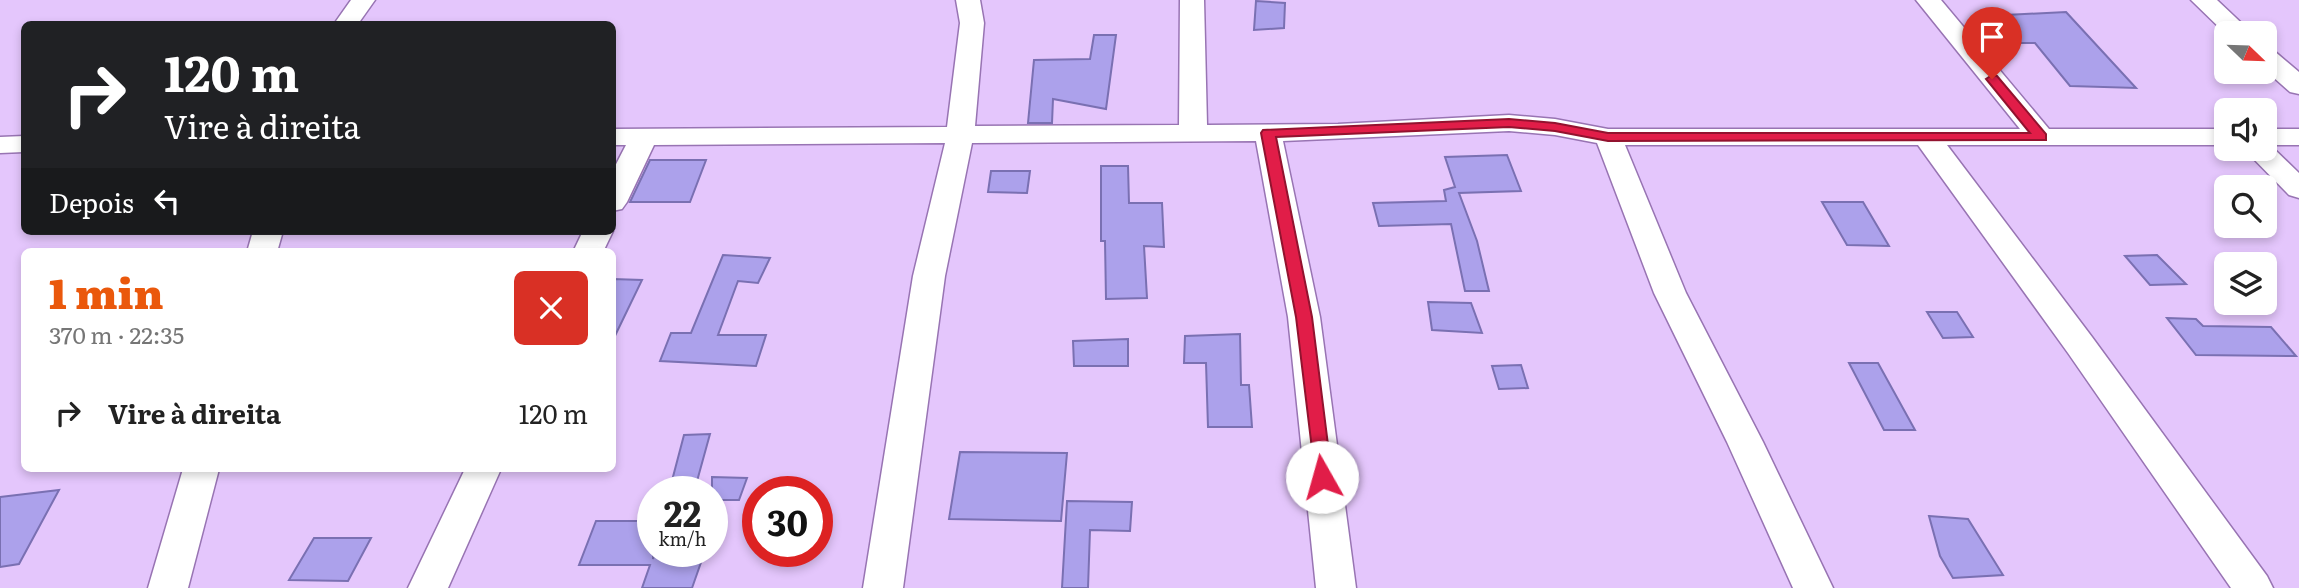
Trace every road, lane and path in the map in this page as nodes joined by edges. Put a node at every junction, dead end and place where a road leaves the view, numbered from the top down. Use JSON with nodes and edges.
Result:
{"nodes":[{"id":1,"x":363,"y":0,"type":"edge"},
{"id":2,"x":968,"y":0,"type":"edge"},
{"id":3,"x":1192,"y":0,"type":"edge"},
{"id":4,"x":1928,"y":0,"type":"edge"},
{"id":5,"x":2203,"y":0,"type":"edge"},
{"id":6,"x":348,"y":21,"type":"edge"},
{"id":7,"x":2227,"y":21,"type":"edge"},
{"id":8,"x":2277,"y":67,"type":"edge"},
{"id":9,"x":2299,"y":86,"type":"edge"},
{"id":10,"x":1268,"y":133,"type":"junction"},
{"id":11,"x":1194,"y":134,"type":"junction"},
{"id":12,"x":960,"y":136,"type":"junction"},
{"id":13,"x":2299,"y":136,"type":"edge"},
{"id":14,"x":616,"y":137,"type":"edge"},
{"id":15,"x":644,"y":137,"type":"junction"},
{"id":16,"x":1608,"y":137,"type":"junction"},
{"id":17,"x":2041,"y":137,"type":"junction"},
{"id":18,"x":2214,"y":137,"type":"edge"},
{"id":19,"x":2277,"y":137,"type":"edge"},
{"id":20,"x":1927,"y":138,"type":"junction"},
{"id":21,"x":21,"y":144,"type":"edge"},
{"id":22,"x":0,"y":145,"type":"edge"},
{"id":23,"x":2270,"y":161,"type":"edge"},
{"id":24,"x":2299,"y":189,"type":"edge"},
{"id":25,"x":616,"y":194,"type":"edge"},
{"id":26,"x":200,"y":472,"type":"edge"},
{"id":27,"x":482,"y":472,"type":"edge"},
{"id":28,"x":168,"y":588,"type":"edge"},
{"id":29,"x":428,"y":588,"type":"edge"},
{"id":30,"x":883,"y":588,"type":"edge"},
{"id":31,"x":1336,"y":588,"type":"edge"},
{"id":32,"x":1812,"y":588,"type":"edge"},
{"id":33,"x":2253,"y":588,"type":"edge"}],
"edges":[{"from":1,"to":6,"type":"street"},
{"from":2,"to":12,"type":"street"},
{"from":3,"to":11,"type":"street"},
{"from":4,"to":17,"type":"street"},
{"from":5,"to":7,"type":"street"},
{"from":8,"to":9,"type":"street"},
{"from":10,"to":11,"type":"street"},
{"from":10,"to":16,"type":"street"},
{"from":10,"to":31,"type":"street"},
{"from":11,"to":12,"type":"street"},
{"from":12,"to":15,"type":"street"},
{"from":12,"to":30,"type":"street"},
{"from":13,"to":19,"type":"street"},
{"from":14,"to":15,"type":"street"},
{"from":15,"to":25,"type":"street"},
{"from":16,"to":20,"type":"street"},
{"from":16,"to":32,"type":"street"},
{"from":17,"to":18,"type":"street"},
{"from":17,"to":20,"type":"street"},
{"from":20,"to":33,"type":"street"},
{"from":21,"to":22,"type":"street"},
{"from":23,"to":24,"type":"street"},
{"from":26,"to":28,"type":"street"},
{"from":27,"to":29,"type":"street"}]}
